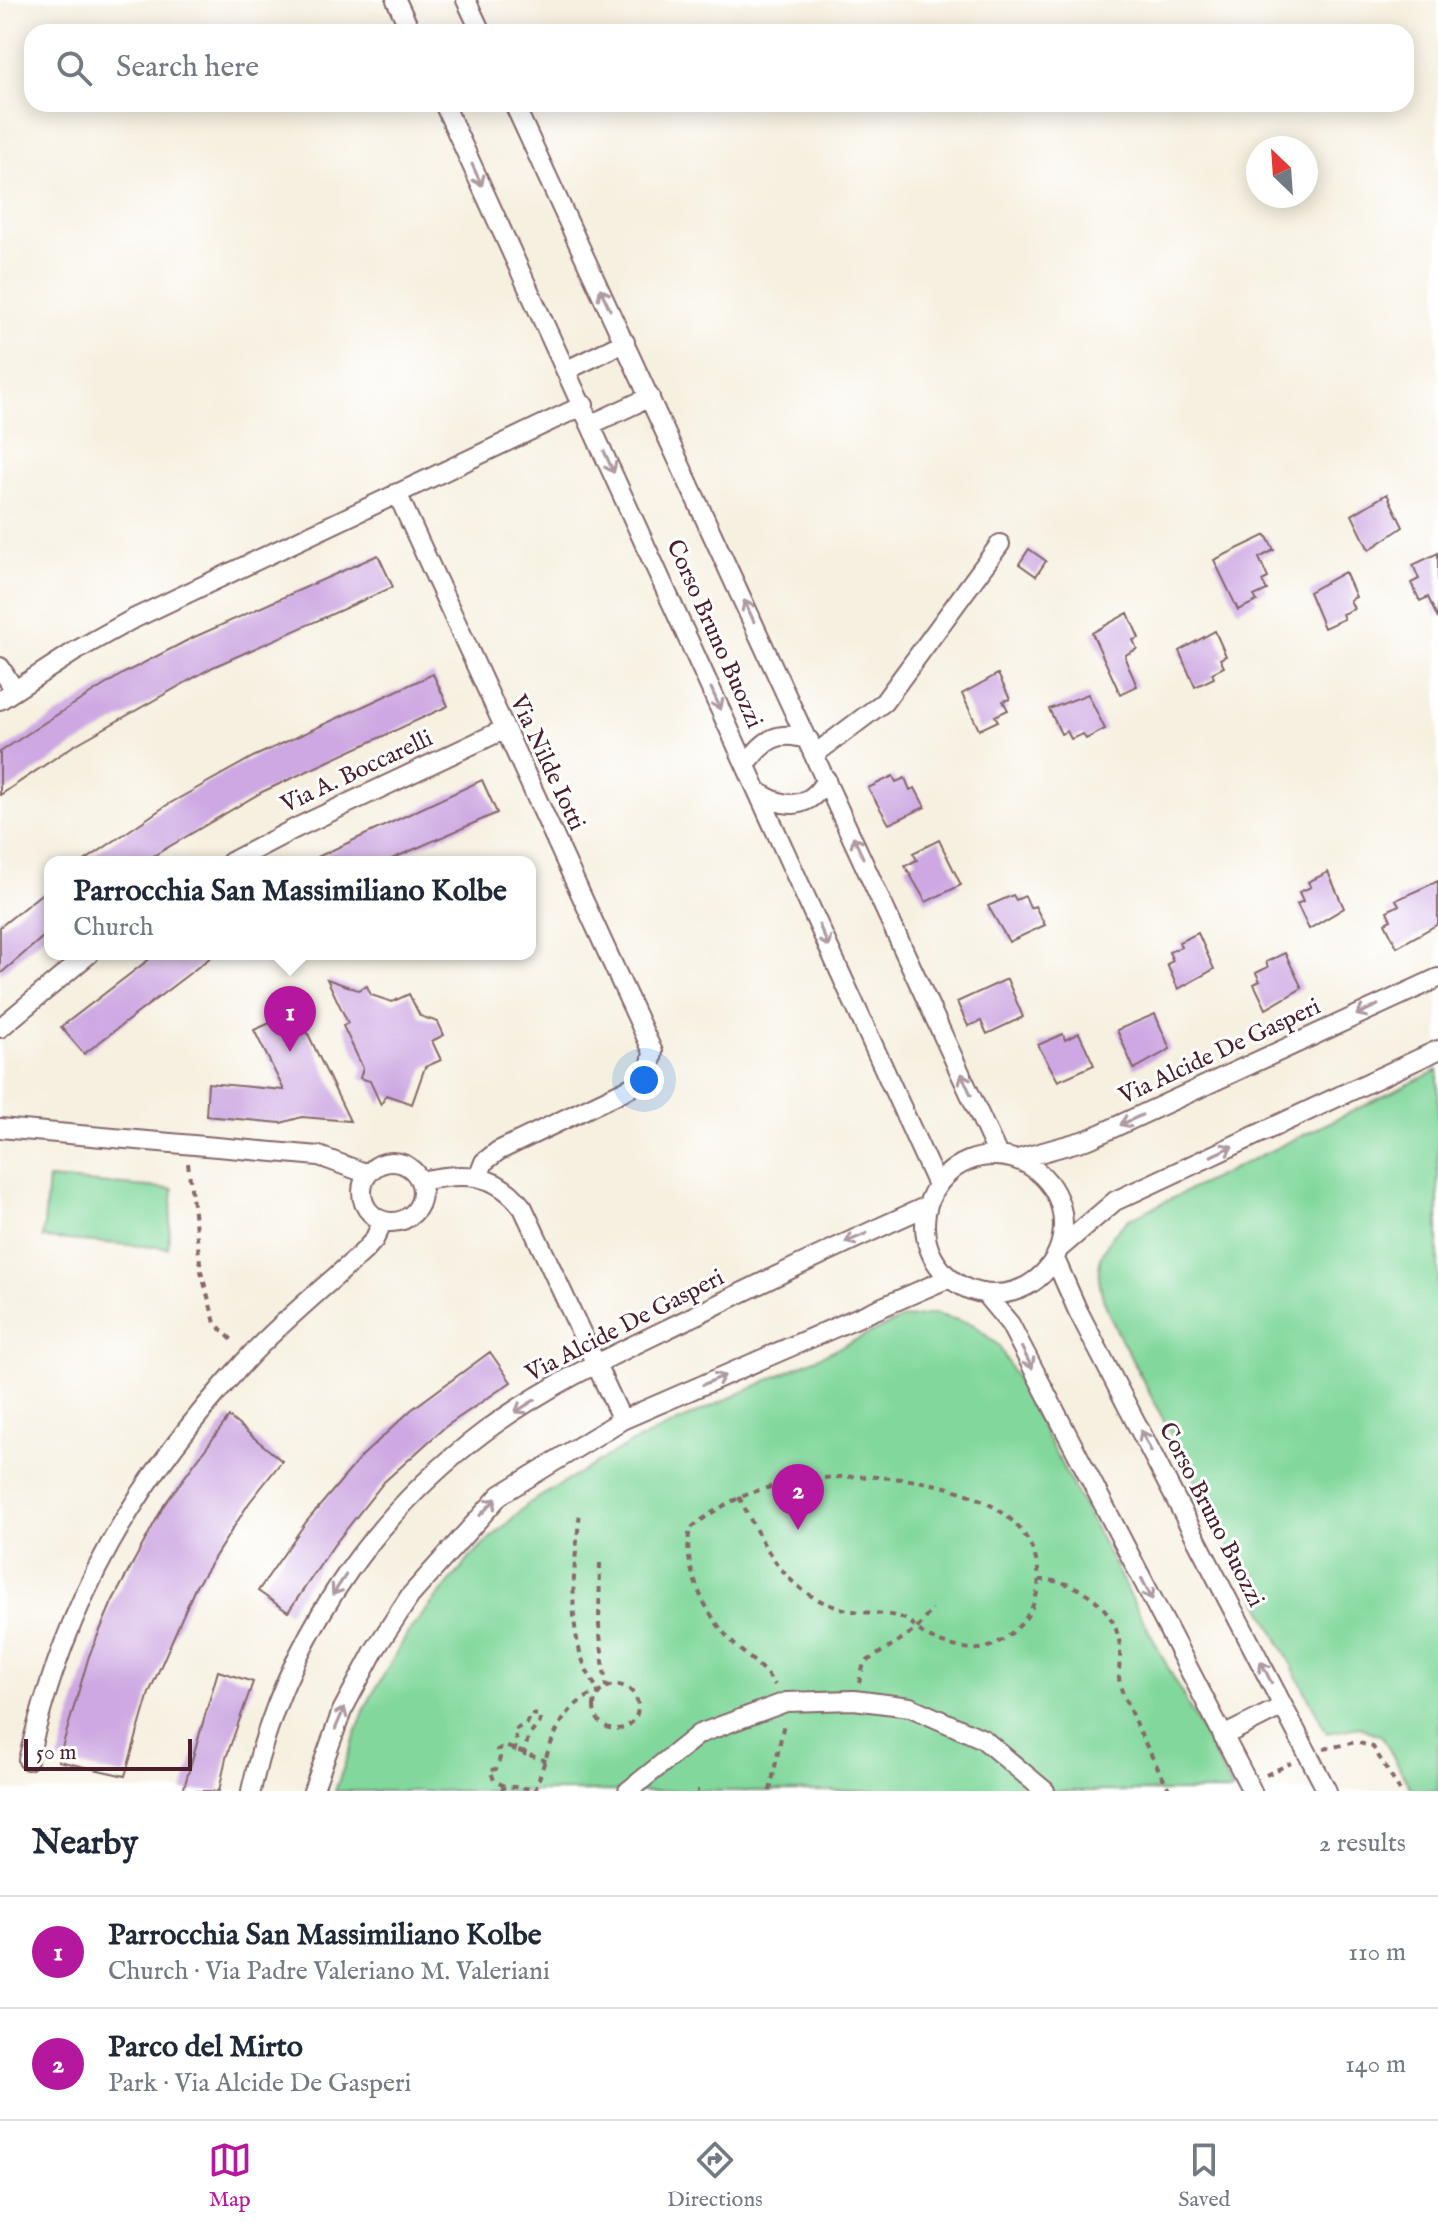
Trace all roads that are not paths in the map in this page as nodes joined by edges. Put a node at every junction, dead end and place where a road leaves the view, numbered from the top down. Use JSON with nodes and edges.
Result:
{"nodes":[{"id":1,"x":396,"y":0,"type":"edge"},
{"id":2,"x":466,"y":0,"type":"edge"},
{"id":3,"x":407,"y":24,"type":"edge"},
{"id":4,"x":477,"y":24,"type":"edge"},
{"id":5,"x":448,"y":112,"type":"edge"},
{"id":6,"x":518,"y":112,"type":"edge"},
{"id":7,"x":625,"y":342,"type":"junction"},
{"id":8,"x":567,"y":370,"type":"junction"},
{"id":9,"x":650,"y":397,"type":"junction"},
{"id":10,"x":584,"y":405,"type":"junction"},
{"id":11,"x":592,"y":424,"type":"junction"},
{"id":12,"x":397,"y":493,"type":"junction"},
{"id":13,"x":1000,"y":544,"type":"dead end"},
{"id":14,"x":0,"y":667,"type":"edge"},
{"id":15,"x":7,"y":694,"type":"edge"},
{"id":16,"x":505,"y":729,"type":"junction"},
{"id":17,"x":812,"y":747,"type":"junction"},
{"id":18,"x":746,"y":765,"type":"junction"},
{"id":19,"x":826,"y":779,"type":"junction"},
{"id":20,"x":759,"y":792,"type":"junction"},
{"id":21,"x":242,"y":856,"type":"edge"},
{"id":22,"x":82,"y":960,"type":"edge"},
{"id":23,"x":1438,"y":978,"type":"edge"},
{"id":24,"x":0,"y":1028,"type":"edge"},
{"id":25,"x":1438,"y":1050,"type":"edge"},
{"id":26,"x":0,"y":1128,"type":"edge"},
{"id":27,"x":998,"y":1155,"type":"junction"},
{"id":28,"x":1018,"y":1159,"type":"junction"},
{"id":29,"x":368,"y":1174,"type":"junction"},
{"id":30,"x":479,"y":1175,"type":"junction"},
{"id":31,"x":420,"y":1181,"type":"junction"},
{"id":32,"x":937,"y":1185,"type":"junction"},
{"id":33,"x":927,"y":1206,"type":"junction"},
{"id":34,"x":383,"y":1221,"type":"junction"},
{"id":35,"x":1058,"y":1253,"type":"junction"},
{"id":36,"x":949,"y":1278,"type":"junction"},
{"id":37,"x":984,"y":1293,"type":"junction"},
{"id":38,"x":596,"y":1363,"type":"junction"},
{"id":39,"x":622,"y":1420,"type":"junction"},
{"id":40,"x":1283,"y":1706,"type":"junction"},
{"id":41,"x":1223,"y":1736,"type":"junction"},
{"id":42,"x":28,"y":1760,"type":"dead end"},
{"id":43,"x":1250,"y":1787,"type":"edge"},
{"id":44,"x":251,"y":1791,"type":"edge"},
{"id":45,"x":313,"y":1791,"type":"edge"},
{"id":46,"x":628,"y":1791,"type":"edge"},
{"id":47,"x":1045,"y":1791,"type":"edge"},
{"id":48,"x":1230,"y":1791,"type":"edge"},
{"id":49,"x":1327,"y":1791,"type":"edge"}],
"edges":[{"from":1,"to":3,"type":"street"},
{"from":2,"to":4,"type":"street"},
{"from":5,"to":8,"type":"street","name":"Corso Bruno Buozzi","one_way":true},
{"from":7,"to":6,"type":"street","name":"Corso Bruno Buozzi","one_way":true},
{"from":7,"to":8,"type":"street"},
{"from":7,"to":9,"type":"street","name":"Corso Bruno Buozzi"},
{"from":8,"to":10,"type":"street","name":"Corso Bruno Buozzi"},
{"from":9,"to":11,"type":"street"},
{"from":17,"to":9,"type":"street","name":"Corso Bruno Buozzi","one_way":true},
{"from":10,"to":11,"type":"street","name":"Corso Bruno Buozzi"},
{"from":10,"to":12,"type":"street"},
{"from":11,"to":18,"type":"street","name":"Corso Bruno Buozzi","one_way":true},
{"from":12,"to":15,"type":"street"},
{"from":12,"to":16,"type":"street","name":"Via Nilde Iotti"},
{"from":13,"to":17,"type":"street"},
{"from":14,"to":15,"type":"street"},
{"from":16,"to":21,"type":"street","name":"Via A. Boccarelli"},
{"from":16,"to":30,"type":"street","name":"Via Nilde Iotti"},
{"from":17,"to":18,"type":"street"},
{"from":17,"to":19,"type":"street","name":"Corso Bruno Buozzi"},
{"from":18,"to":20,"type":"street","name":"Corso Bruno Buozzi"},
{"from":19,"to":20,"type":"street"},
{"from":27,"to":19,"type":"street","name":"Corso Bruno Buozzi","one_way":true},
{"from":20,"to":32,"type":"street","name":"Corso Bruno Buozzi","one_way":true},
{"from":22,"to":24,"type":"street"},
{"from":23,"to":28,"type":"street","name":"Via Alcide De Gasperi","one_way":true},
{"from":35,"to":25,"type":"street","one_way":true},
{"from":26,"to":29,"type":"street"},
{"from":27,"to":28,"type":"street"},
{"from":27,"to":32,"type":"street"},
{"from":28,"to":35,"type":"street"},
{"from":29,"to":31,"type":"street"},
{"from":29,"to":34,"type":"street"},
{"from":30,"to":31,"type":"street"},
{"from":30,"to":38,"type":"street"},
{"from":31,"to":34,"type":"street"},
{"from":32,"to":33,"type":"street"},
{"from":33,"to":36,"type":"street"},
{"from":33,"to":38,"type":"street","name":"Via Alcide De Gasperi","one_way":true},
{"from":34,"to":42,"type":"street"},
{"from":35,"to":37,"type":"street"},
{"from":40,"to":35,"type":"street","name":"Corso Bruno Buozzi","one_way":true},
{"from":36,"to":37,"type":"street"},
{"from":39,"to":36,"type":"street","one_way":true},
{"from":37,"to":41,"type":"street","one_way":true},
{"from":38,"to":39,"type":"street"},
{"from":38,"to":44,"type":"street","name":"Via Alcide De Gasperi","one_way":true},
{"from":45,"to":39,"type":"street","one_way":true},
{"from":40,"to":41,"type":"street"},
{"from":40,"to":49,"type":"street","name":"Corso Bruno Buozzi"},
{"from":41,"to":43,"type":"street"},
{"from":43,"to":48,"type":"street"},
{"from":46,"to":47,"type":"street"}]}
